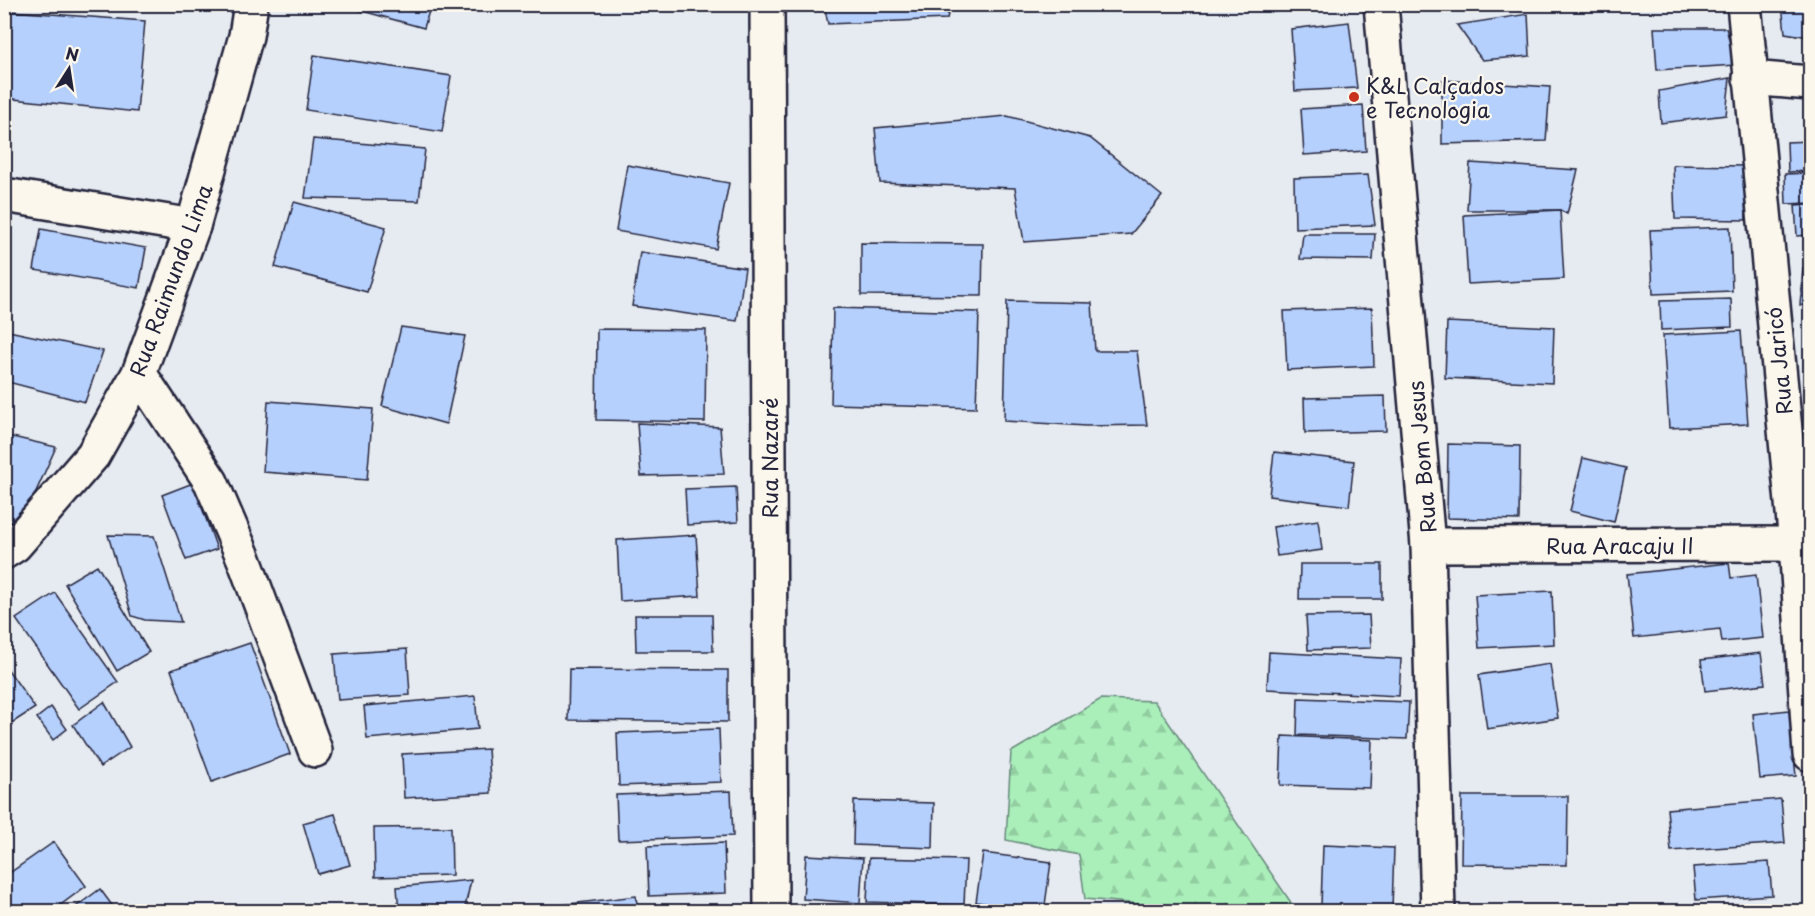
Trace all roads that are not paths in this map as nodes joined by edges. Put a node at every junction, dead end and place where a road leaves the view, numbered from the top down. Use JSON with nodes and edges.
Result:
{"nodes":[{"id":1,"x":251,"y":4,"type":"edge"},
{"id":2,"x":766,"y":4,"type":"edge"},
{"id":3,"x":1381,"y":4,"type":"edge"},
{"id":4,"x":1744,"y":4,"type":"edge"},
{"id":5,"x":1750,"y":78,"type":"junction"},
{"id":6,"x":1810,"y":83,"type":"edge"},
{"id":7,"x":4,"y":195,"type":"edge"},
{"id":8,"x":194,"y":226,"type":"junction"},
{"id":9,"x":139,"y":373,"type":"junction"},
{"id":10,"x":1428,"y":545,"type":"junction"},
{"id":11,"x":1803,"y":545,"type":"edge"},
{"id":12,"x":4,"y":552,"type":"edge"},
{"id":13,"x":315,"y":750,"type":"dead end"},
{"id":14,"x":1810,"y":754,"type":"edge"},
{"id":15,"x":771,"y":912,"type":"edge"},
{"id":16,"x":1438,"y":912,"type":"edge"}],
"edges":[{"from":1,"to":8,"type":"street","name":"Rua Raimundo Lima"},
{"from":2,"to":15,"type":"street","name":"Rua Nazaré"},
{"from":3,"to":10,"type":"street","name":"Rua Bom Jesus"},
{"from":4,"to":5,"type":"street","name":"Rua Jaricó"},
{"from":5,"to":6,"type":"street"},
{"from":5,"to":11,"type":"street","name":"Rua Jaricó"},
{"from":7,"to":8,"type":"street"},
{"from":8,"to":9,"type":"street","name":"Rua Raimundo Lima"},
{"from":9,"to":12,"type":"street","name":"Rua Raimundo Lima"},
{"from":9,"to":13,"type":"street"},
{"from":10,"to":11,"type":"street","name":"Rua Aracaju II"},
{"from":10,"to":16,"type":"street","name":"Rua Bom Jesus"},
{"from":11,"to":14,"type":"street","name":"Rua Jaricó"}]}
